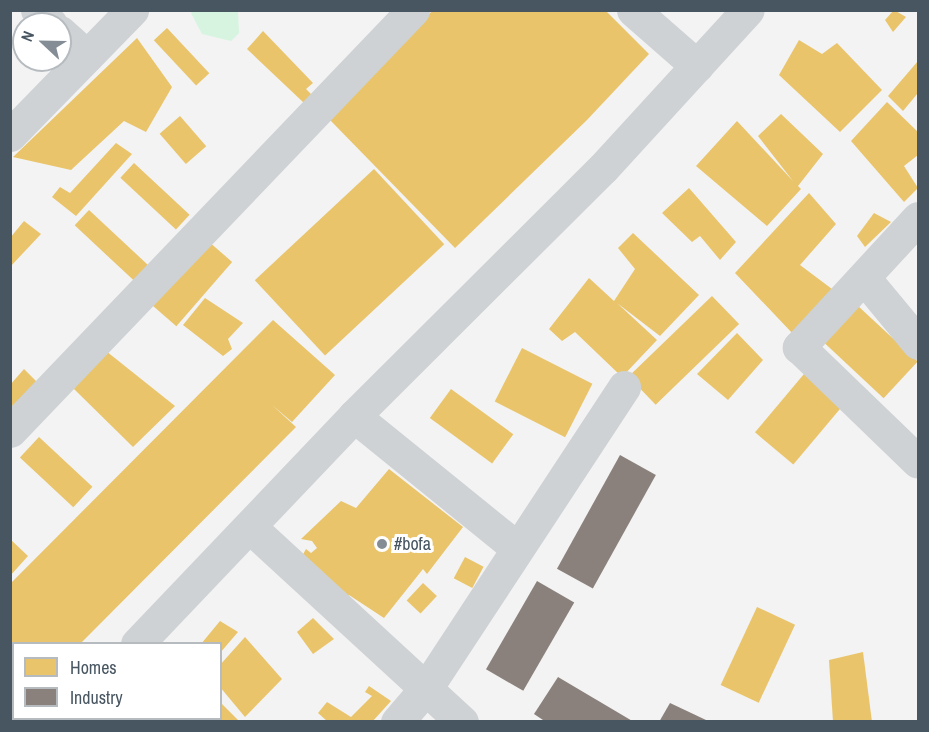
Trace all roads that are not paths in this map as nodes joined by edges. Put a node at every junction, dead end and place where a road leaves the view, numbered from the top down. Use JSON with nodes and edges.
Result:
{"nodes":[{"id":1,"x":132,"y":10,"type":"edge"},
{"id":2,"x":413,"y":10,"type":"edge"},
{"id":3,"x":633,"y":10,"type":"edge"},
{"id":4,"x":748,"y":10,"type":"edge"},
{"id":5,"x":72,"y":43,"type":"edge"},
{"id":6,"x":87,"y":56,"type":"junction"},
{"id":7,"x":697,"y":66,"type":"junction"},
{"id":8,"x":10,"y":135,"type":"edge"},
{"id":9,"x":918,"y":218,"type":"edge"},
{"id":10,"x":865,"y":279,"type":"junction"},
{"id":11,"x":918,"y":343,"type":"edge"},
{"id":12,"x":624,"y":387,"type":"dead end"},
{"id":13,"x":354,"y":416,"type":"junction"},
{"id":14,"x":10,"y":431,"type":"edge"},
{"id":15,"x":918,"y":462,"type":"edge"},
{"id":16,"x":250,"y":528,"type":"junction"},
{"id":17,"x":518,"y":548,"type":"junction"},
{"id":18,"x":139,"y":642,"type":"edge"},
{"id":19,"x":427,"y":687,"type":"junction"},
{"id":20,"x":397,"y":722,"type":"edge"},
{"id":21,"x":462,"y":722,"type":"edge"}],
"edges":[{"from":1,"to":6,"type":"street"},
{"from":2,"to":14,"type":"street"},
{"from":3,"to":7,"type":"street"},
{"from":4,"to":7,"type":"street"},
{"from":5,"to":6,"type":"street"},
{"from":6,"to":8,"type":"street"},
{"from":7,"to":13,"type":"street"},
{"from":9,"to":10,"type":"street"},
{"from":10,"to":11,"type":"street"},
{"from":10,"to":15,"type":"street"},
{"from":12,"to":17,"type":"street"},
{"from":13,"to":16,"type":"street"},
{"from":13,"to":17,"type":"street"},
{"from":16,"to":18,"type":"street"},
{"from":16,"to":19,"type":"street"},
{"from":17,"to":19,"type":"street"},
{"from":19,"to":20,"type":"street"},
{"from":19,"to":21,"type":"street"}]}
